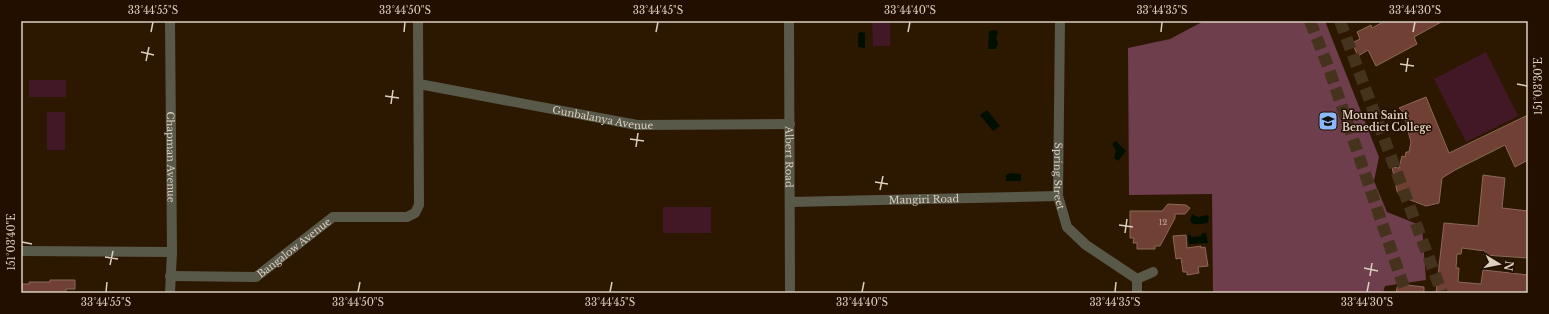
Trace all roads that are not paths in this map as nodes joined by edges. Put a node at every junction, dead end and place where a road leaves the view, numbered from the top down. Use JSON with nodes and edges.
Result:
{"nodes":[{"id":1,"x":170,"y":21,"type":"edge"},
{"id":2,"x":418,"y":21,"type":"edge"},
{"id":3,"x":789,"y":21,"type":"edge"},
{"id":4,"x":1060,"y":21,"type":"edge"},
{"id":5,"x":419,"y":84,"type":"junction"},
{"id":6,"x":790,"y":124,"type":"junction"},
{"id":7,"x":1058,"y":196,"type":"junction"},
{"id":8,"x":790,"y":202,"type":"junction"},
{"id":9,"x":21,"y":251,"type":"edge"},
{"id":10,"x":172,"y":252,"type":"junction"},
{"id":11,"x":1153,"y":272,"type":"dead end"},
{"id":12,"x":170,"y":276,"type":"junction"},
{"id":13,"x":1137,"y":279,"type":"junction"},
{"id":14,"x":170,"y":293,"type":"edge"},
{"id":15,"x":790,"y":293,"type":"edge"},
{"id":16,"x":1137,"y":293,"type":"edge"}],
"edges":[{"from":1,"to":10,"type":"street","name":"Chapman Avenue"},
{"from":2,"to":5,"type":"street","name":"Bangalow Avenue"},
{"from":3,"to":6,"type":"street","name":"Albert Road"},
{"from":4,"to":7,"type":"street","name":"Spring Street"},
{"from":5,"to":6,"type":"street","name":"Gunbalanya Avenue"},
{"from":5,"to":12,"type":"street","name":"Bangalow Avenue"},
{"from":6,"to":8,"type":"street","name":"Albert Road"},
{"from":7,"to":8,"type":"street","name":"Mangiri Road"},
{"from":7,"to":13,"type":"street","name":"Spring Street"},
{"from":8,"to":15,"type":"street","name":"Albert Road"},
{"from":9,"to":10,"type":"street"},
{"from":10,"to":12,"type":"street","name":"Chapman Avenue"},
{"from":11,"to":13,"type":"street"},
{"from":12,"to":14,"type":"street","name":"Chapman Avenue"},
{"from":13,"to":16,"type":"street"}]}
